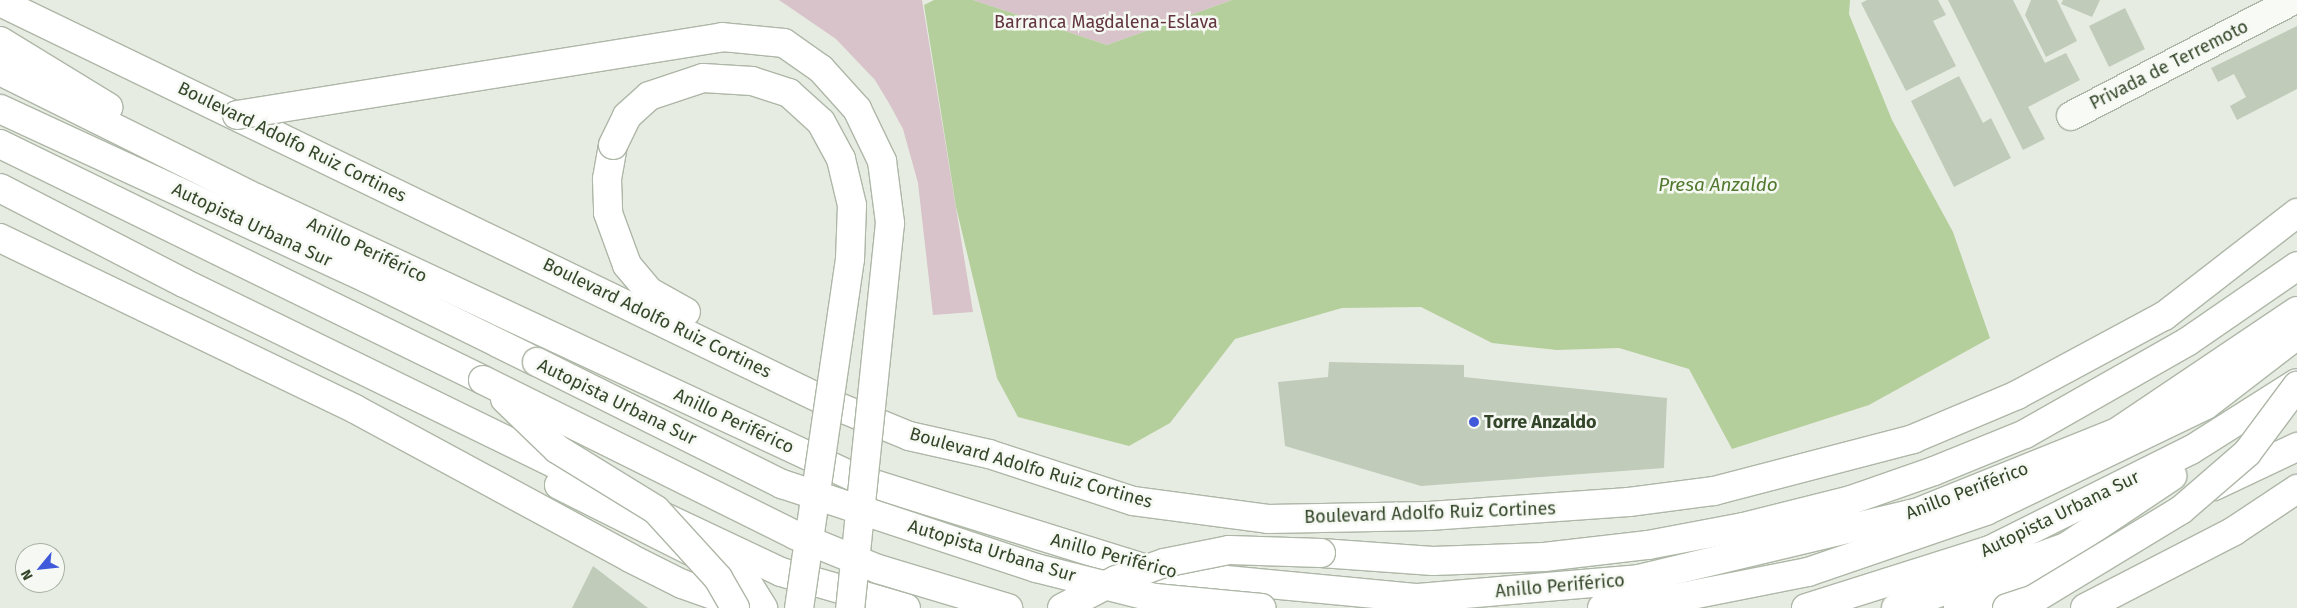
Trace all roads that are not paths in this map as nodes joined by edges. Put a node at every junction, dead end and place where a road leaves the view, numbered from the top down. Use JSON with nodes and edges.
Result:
{"nodes":[{"id":1,"x":2294,"y":0,"type":"edge"},
{"id":2,"x":0,"y":2,"type":"edge"},
{"id":3,"x":0,"y":40,"type":"edge"},
{"id":4,"x":0,"y":71,"type":"edge"},
{"id":5,"x":0,"y":109,"type":"edge"},
{"id":6,"x":237,"y":115,"type":"junction"},
{"id":7,"x":2071,"y":116,"type":"dead end"},
{"id":8,"x":0,"y":144,"type":"edge"},
{"id":9,"x":0,"y":188,"type":"edge"},
{"id":10,"x":256,"y":198,"type":"junction"},
{"id":11,"x":0,"y":207,"type":"edge"},
{"id":12,"x":2297,"y":213,"type":"edge"},
{"id":13,"x":0,"y":238,"type":"edge"},
{"id":14,"x":2297,"y":266,"type":"edge"},
{"id":15,"x":2297,"y":311,"type":"edge"},
{"id":16,"x":2297,"y":335,"type":"edge"},
{"id":17,"x":484,"y":380,"type":"junction"},
{"id":18,"x":788,"y":381,"type":"junction"},
{"id":19,"x":2297,"y":384,"type":"edge"},
{"id":20,"x":2297,"y":390,"type":"edge"},
{"id":21,"x":829,"y":403,"type":"junction"},
{"id":22,"x":2297,"y":447,"type":"edge"},
{"id":23,"x":2297,"y":489,"type":"edge"},
{"id":24,"x":682,"y":584,"type":"junction"},
{"id":25,"x":697,"y":608,"type":"edge"},
{"id":26,"x":735,"y":608,"type":"edge"},
{"id":27,"x":749,"y":608,"type":"edge"},
{"id":28,"x":763,"y":608,"type":"edge"},
{"id":29,"x":799,"y":608,"type":"edge"},
{"id":30,"x":850,"y":608,"type":"edge"},
{"id":31,"x":906,"y":608,"type":"edge"},
{"id":32,"x":1008,"y":608,"type":"edge"},
{"id":33,"x":1062,"y":608,"type":"edge"},
{"id":34,"x":1262,"y":608,"type":"edge"},
{"id":35,"x":1602,"y":608,"type":"edge"},
{"id":36,"x":1806,"y":608,"type":"edge"},
{"id":37,"x":1896,"y":608,"type":"edge"},
{"id":38,"x":1958,"y":608,"type":"edge"},
{"id":39,"x":2007,"y":608,"type":"edge"},
{"id":40,"x":2085,"y":608,"type":"edge"}],
"edges":[{"from":1,"to":7,"type":"street","name":"Privada de Terremoto"},
{"from":2,"to":6,"type":"main road","name":"Boulevard Adolfo Ruiz Cortines"},
{"from":3,"to":10,"type":"main road"},
{"from":4,"to":10,"type":"main road","name":"Anillo Periférico"},
{"from":5,"to":34,"type":"main road","name":"Autopista Urbana Sur","bridge":true},
{"from":6,"to":18,"type":"main road","name":"Boulevard Adolfo Ruiz Cortines"},
{"from":6,"to":30,"type":"main road","bridge":true},
{"from":8,"to":17,"type":"main road","name":"Autopista Urbana Sur"},
{"from":9,"to":31,"type":"main road"},
{"from":10,"to":15,"type":"main road","name":"Anillo Periférico"},
{"from":11,"to":28,"type":"main road","bridge":true},
{"from":12,"to":21,"type":"main road","name":"Boulevard Adolfo Ruiz Cortines"},
{"from":13,"to":24,"type":"main road"},
{"from":14,"to":33,"type":"main road","bridge":true},
{"from":16,"to":35,"type":"main road","name":"Autopista Urbana Sur"},
{"from":17,"to":26,"type":"main road","bridge":true},
{"from":17,"to":32,"type":"main road","name":"Autopista Urbana Sur","bridge":true},
{"from":18,"to":21,"type":"main road","name":"Boulevard Adolfo Ruiz Cortines"},
{"from":18,"to":21,"type":"main road","bridge":true},
{"from":19,"to":36,"type":"main road","name":"Autopista Urbana Sur"},
{"from":19,"to":39,"type":"main road","bridge":true},
{"from":20,"to":37,"type":"main road"},
{"from":21,"to":29,"type":"main road","bridge":true},
{"from":22,"to":38,"type":"main road"},
{"from":23,"to":40,"type":"main road"},
{"from":24,"to":25,"type":"main road"},
{"from":24,"to":27,"type":"main road"}]}
